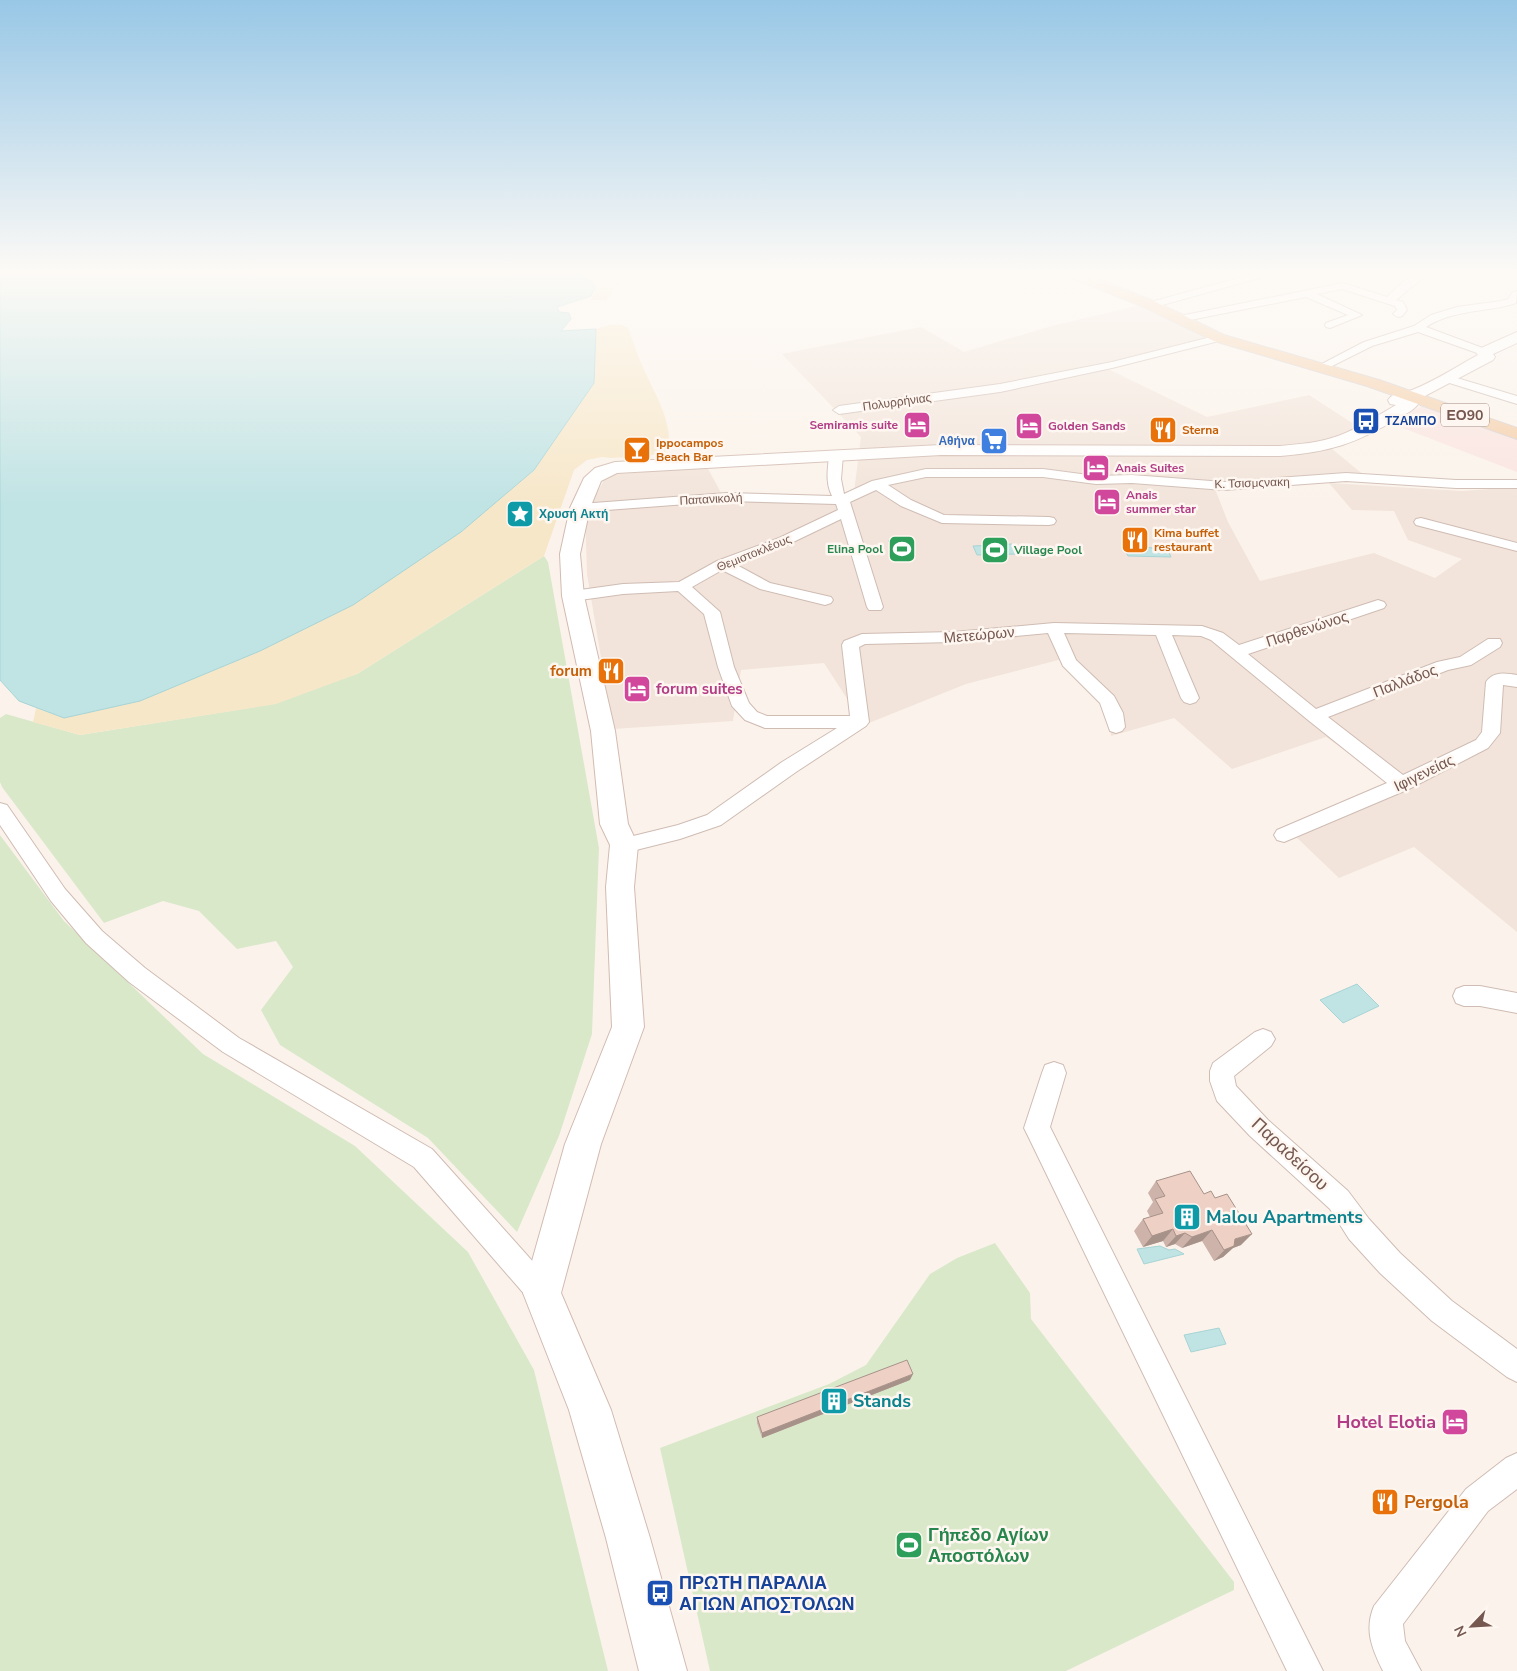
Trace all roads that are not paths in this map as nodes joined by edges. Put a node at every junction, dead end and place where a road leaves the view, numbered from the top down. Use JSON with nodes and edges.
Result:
{"nodes":[{"id":1,"x":1175,"y":349,"type":"edge"},
{"id":2,"x":1256,"y":349,"type":"edge"},
{"id":3,"x":1358,"y":349,"type":"edge"},
{"id":4,"x":1482,"y":349,"type":"edge"},
{"id":5,"x":1478,"y":350,"type":"joint"},
{"id":6,"x":1320,"y":368,"type":"junction"},
{"id":7,"x":1446,"y":379,"type":"junction"},
{"id":8,"x":1373,"y":383,"type":"junction"},
{"id":9,"x":1413,"y":396,"type":"junction"},
{"id":10,"x":1517,"y":400,"type":"edge"},
{"id":11,"x":839,"y":410,"type":"dead end"},
{"id":12,"x":1389,"y":410,"type":"junction"},
{"id":13,"x":1517,"y":434,"type":"edge"},
{"id":14,"x":941,"y":450,"type":"junction"},
{"id":15,"x":836,"y":454,"type":"junction"},
{"id":16,"x":957,"y":472,"type":"junction"},
{"id":17,"x":877,"y":484,"type":"junction"},
{"id":18,"x":1517,"y":484,"type":"edge"},
{"id":19,"x":843,"y":506,"type":"junction"},
{"id":20,"x":580,"y":508,"type":"junction"},
{"id":21,"x":1049,"y":521,"type":"dead end"},
{"id":22,"x":1421,"y":522,"type":"dead end"},
{"id":23,"x":1517,"y":547,"type":"edge"},
{"id":24,"x":722,"y":564,"type":"junction"},
{"id":25,"x":682,"y":586,"type":"junction"},
{"id":26,"x":573,"y":596,"type":"junction"},
{"id":27,"x":825,"y":600,"type":"dead end"},
{"id":28,"x":1378,"y":605,"type":"dead end"},
{"id":29,"x":875,"y":607,"type":"dead end"},
{"id":30,"x":1054,"y":628,"type":"junction"},
{"id":31,"x":1162,"y":630,"type":"junction"},
{"id":32,"x":1494,"y":642,"type":"dead end"},
{"id":33,"x":1236,"y":652,"type":"junction"},
{"id":34,"x":1517,"y":681,"type":"edge"},
{"id":35,"x":1190,"y":698,"type":"dead end"},
{"id":36,"x":1314,"y":716,"type":"junction"},
{"id":37,"x":860,"y":722,"type":"junction"},
{"id":38,"x":1116,"y":727,"type":"dead end"},
{"id":39,"x":1402,"y":784,"type":"junction"},
{"id":40,"x":0,"y":810,"type":"edge"},
{"id":41,"x":1284,"y":835,"type":"dead end"},
{"id":42,"x":624,"y":845,"type":"junction"},
{"id":43,"x":1464,"y":996,"type":"dead end"},
{"id":44,"x":1517,"y":1003,"type":"edge"},
{"id":45,"x":1264,"y":1039,"type":"dead end"},
{"id":46,"x":1054,"y":1072,"type":"dead end"},
{"id":47,"x":542,"y":1292,"type":"junction"},
{"id":48,"x":1517,"y":1367,"type":"edge"},
{"id":49,"x":1517,"y":1469,"type":"edge"},
{"id":50,"x":663,"y":1671,"type":"edge"},
{"id":51,"x":1305,"y":1671,"type":"edge"},
{"id":52,"x":1403,"y":1671,"type":"edge"}],
"edges":[{"from":1,"to":11,"type":"street","name":"Πολυρρήνιας"},
{"from":2,"to":6,"type":"main road","number":"ΕΟ90"},
{"from":3,"to":6,"type":"street"},
{"from":4,"to":5,"type":"street"},
{"from":5,"to":7,"type":"street"},
{"from":6,"to":8,"type":"main road","number":"ΕΟ90"},
{"from":7,"to":9,"type":"street"},
{"from":7,"to":10,"type":"street"},
{"from":8,"to":9,"type":"main road","number":"ΕΟ90"},
{"from":8,"to":12,"type":"main road"},
{"from":9,"to":12,"type":"street"},
{"from":9,"to":13,"type":"main road","number":"ΕΟ90"},
{"from":12,"to":14,"type":"street"},
{"from":14,"to":15,"type":"street"},
{"from":14,"to":16,"type":"street"},
{"from":15,"to":19,"type":"street"},
{"from":15,"to":20,"type":"street"},
{"from":16,"to":17,"type":"street","name":"Κ. Τσισμςνακη"},
{"from":16,"to":18,"type":"street","name":"Κ. Τσισμςνακη"},
{"from":17,"to":19,"type":"street","name":"Κ. Τσισμςνακη"},
{"from":17,"to":21,"type":"street"},
{"from":19,"to":20,"type":"street","name":"Παπανικολή"},
{"from":19,"to":24,"type":"street","name":"Θεμιστοκλέους"},
{"from":19,"to":29,"type":"street"},
{"from":20,"to":26,"type":"street"},
{"from":22,"to":23,"type":"street"},
{"from":24,"to":25,"type":"street","name":"Θεμιστοκλέους"},
{"from":24,"to":27,"type":"street"},
{"from":25,"to":26,"type":"street","name":"Θεμιστοκλέους"},
{"from":25,"to":37,"type":"street"},
{"from":26,"to":42,"type":"street"},
{"from":28,"to":33,"type":"street","name":"Παρθενώνος"},
{"from":30,"to":31,"type":"street","name":"Μετεώρων"},
{"from":30,"to":37,"type":"street","name":"Μετεώρων"},
{"from":30,"to":38,"type":"street"},
{"from":31,"to":33,"type":"street","name":"Μετεώρων"},
{"from":31,"to":35,"type":"street"},
{"from":32,"to":36,"type":"street","name":"Παλλάδος"},
{"from":33,"to":36,"type":"street","name":"Μετεώρων"},
{"from":34,"to":39,"type":"street","name":"Ιφιγενείας"},
{"from":36,"to":39,"type":"street","name":"Μετεώρων"},
{"from":37,"to":42,"type":"street"},
{"from":39,"to":41,"type":"street","name":"Ιφιγενείας"},
{"from":40,"to":47,"type":"street"},
{"from":42,"to":47,"type":"street"},
{"from":43,"to":44,"type":"street"},
{"from":45,"to":48,"type":"street","name":"Παραδείσου"},
{"from":46,"to":51,"type":"street"},
{"from":47,"to":50,"type":"street"},
{"from":49,"to":52,"type":"street"}]}
